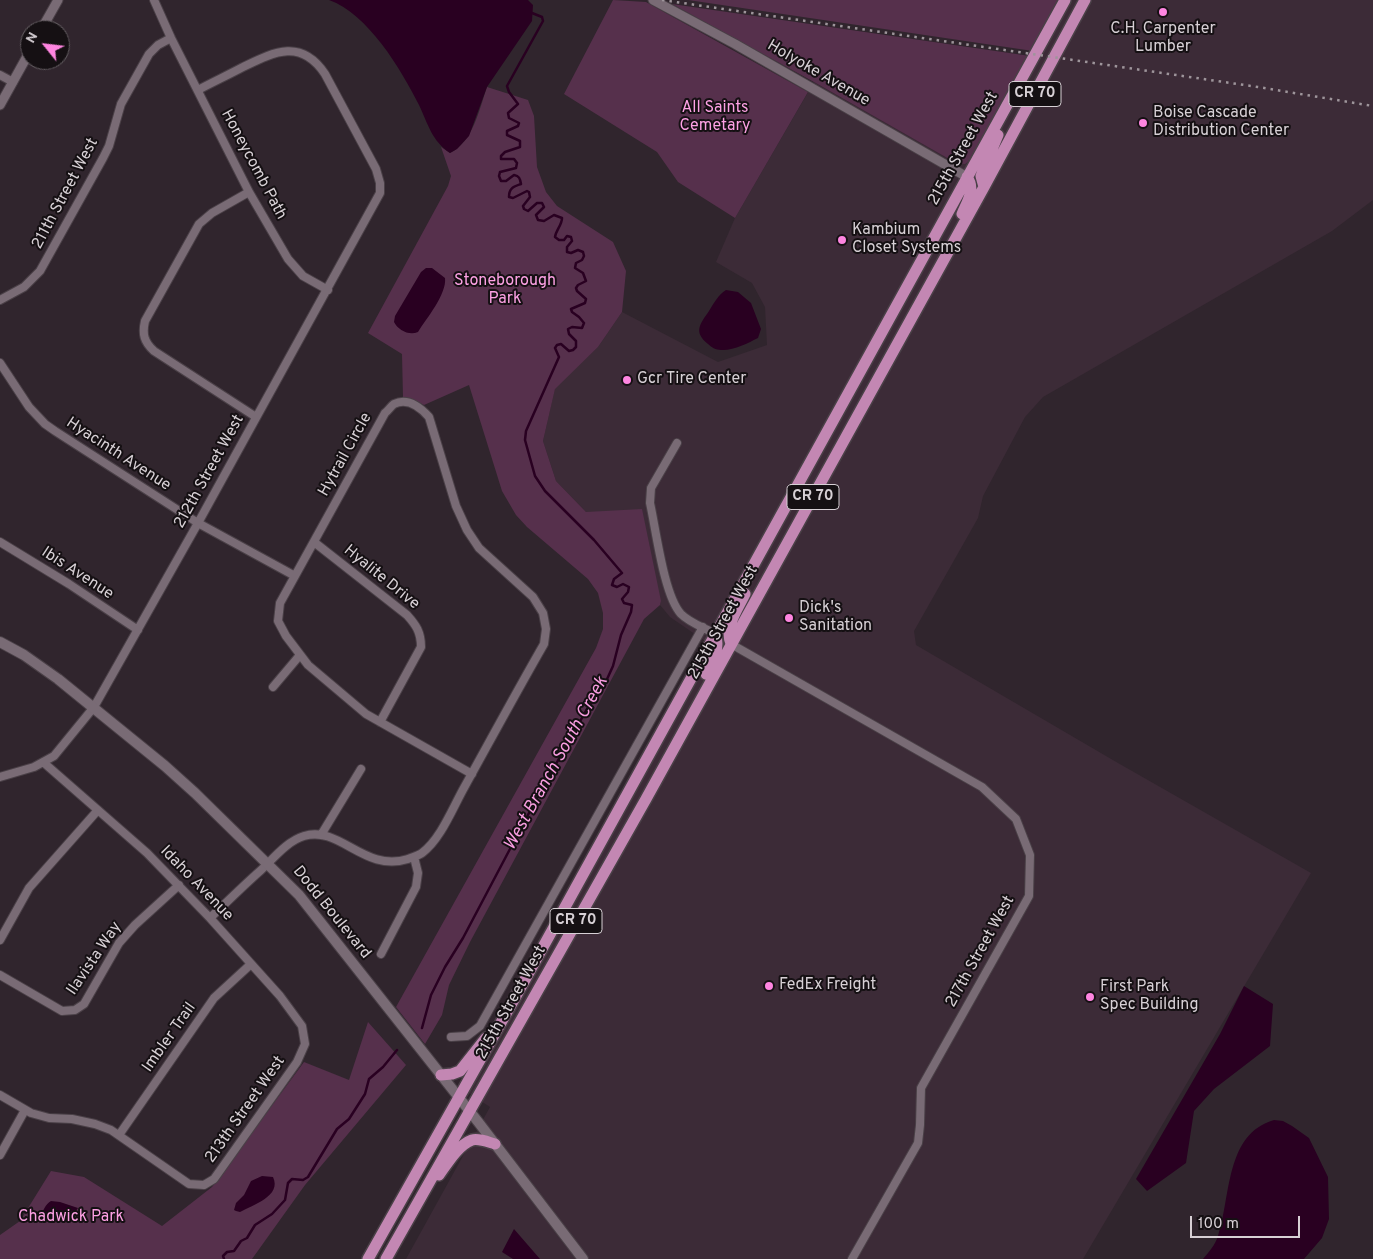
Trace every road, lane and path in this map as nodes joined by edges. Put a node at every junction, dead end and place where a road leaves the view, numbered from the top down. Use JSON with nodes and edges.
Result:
{"nodes":[{"id":1,"x":58,"y":0,"type":"edge"},
{"id":2,"x":154,"y":0,"type":"edge"},
{"id":3,"x":653,"y":0,"type":"edge"},
{"id":4,"x":1065,"y":0,"type":"edge"},
{"id":5,"x":1085,"y":0,"type":"edge"},
{"id":6,"x":47,"y":20,"type":"edge"},
{"id":7,"x":171,"y":38,"type":"junction"},
{"id":8,"x":20,"y":69,"type":"edge"},
{"id":9,"x":0,"y":75,"type":"edge"},
{"id":10,"x":13,"y":82,"type":"junction"},
{"id":11,"x":198,"y":90,"type":"junction"},
{"id":12,"x":1011,"y":98,"type":"junction"},
{"id":13,"x":0,"y":105,"type":"edge"},
{"id":14,"x":967,"y":177,"type":"junction"},
{"id":15,"x":984,"y":187,"type":"junction"},
{"id":16,"x":249,"y":192,"type":"junction"},
{"id":17,"x":933,"y":279,"type":"junction"},
{"id":18,"x":328,"y":290,"type":"junction"},
{"id":19,"x":0,"y":300,"type":"edge"},
{"id":20,"x":0,"y":363,"type":"edge"},
{"id":21,"x":256,"y":418,"type":"junction"},
{"id":22,"x":676,"y":442,"type":"dead end"},
{"id":23,"x":198,"y":523,"type":"junction"},
{"id":24,"x":0,"y":542,"type":"edge"},
{"id":25,"x":314,"y":542,"type":"junction"},
{"id":26,"x":762,"y":548,"type":"junction"},
{"id":27,"x":295,"y":576,"type":"junction"},
{"id":28,"x":703,"y":627,"type":"junction"},
{"id":29,"x":138,"y":630,"type":"junction"},
{"id":30,"x":715,"y":634,"type":"junction"},
{"id":31,"x":0,"y":642,"type":"edge"},
{"id":32,"x":732,"y":644,"type":"junction"},
{"id":33,"x":300,"y":655,"type":"junction"},
{"id":34,"x":273,"y":687,"type":"dead end"},
{"id":35,"x":94,"y":707,"type":"junction"},
{"id":36,"x":380,"y":722,"type":"junction"},
{"id":37,"x":683,"y":731,"type":"junction"},
{"id":38,"x":43,"y":762,"type":"junction"},
{"id":39,"x":361,"y":769,"type":"dead end"},
{"id":40,"x":472,"y":774,"type":"junction"},
{"id":41,"x":0,"y":777,"type":"edge"},
{"id":42,"x":98,"y":810,"type":"junction"},
{"id":43,"x":322,"y":834,"type":"junction"},
{"id":44,"x":414,"y":857,"type":"junction"},
{"id":45,"x":267,"y":864,"type":"junction"},
{"id":46,"x":178,"y":885,"type":"junction"},
{"id":47,"x":210,"y":918,"type":"junction"},
{"id":48,"x":0,"y":940,"type":"edge"},
{"id":49,"x":381,"y":954,"type":"dead end"},
{"id":50,"x":252,"y":964,"type":"junction"},
{"id":51,"x":0,"y":975,"type":"edge"},
{"id":52,"x":516,"y":996,"type":"junction"},
{"id":53,"x":451,"y":1037,"type":"dead end"},
{"id":54,"x":305,"y":1044,"type":"joint"},
{"id":55,"x":441,"y":1075,"type":"junction"},
{"id":56,"x":0,"y":1095,"type":"edge"},
{"id":57,"x":459,"y":1098,"type":"junction"},
{"id":58,"x":26,"y":1110,"type":"junction"},
{"id":59,"x":469,"y":1110,"type":"junction"},
{"id":60,"x":119,"y":1135,"type":"junction"},
{"id":61,"x":495,"y":1144,"type":"junction"},
{"id":62,"x":0,"y":1155,"type":"edge"},
{"id":63,"x":416,"y":1204,"type":"junction"},
{"id":64,"x":368,"y":1259,"type":"edge"},
{"id":65,"x":386,"y":1259,"type":"edge"},
{"id":66,"x":582,"y":1259,"type":"edge"},
{"id":67,"x":852,"y":1259,"type":"edge"}],
"edges":[{"from":1,"to":6,"type":"street"},
{"from":2,"to":7,"type":"street","name":"Honeycomb Path"},
{"from":3,"to":14,"type":"street","name":"Holyoke Avenue"},
{"from":4,"to":12,"type":"main road","name":"215th Street West","number":"CR 70"},
{"from":5,"to":15,"type":"main road","name":"215th Street West","number":"CR 70"},
{"from":7,"to":11,"type":"street","name":"Honeycomb Path"},
{"from":7,"to":19,"type":"street","name":"211th Street West"},
{"from":8,"to":10,"type":"street"},
{"from":9,"to":10,"type":"street"},
{"from":10,"to":13,"type":"street"},
{"from":11,"to":16,"type":"street","name":"Honeycomb Path"},
{"from":11,"to":18,"type":"street","name":"212th Street West"},
{"from":12,"to":14,"type":"main road","name":"215th Street West","number":"CR 70"},
{"from":12,"to":15,"type":"main road"},
{"from":14,"to":17,"type":"main road"},
{"from":14,"to":26,"type":"main road","name":"215th Street West","number":"CR 70"},
{"from":15,"to":17,"type":"main road","name":"215th Street West","number":"CR 70"},
{"from":16,"to":18,"type":"street","name":"Honeycomb Path"},
{"from":16,"to":21,"type":"street"},
{"from":17,"to":32,"type":"main road","name":"215th Street West","number":"CR 70"},
{"from":18,"to":21,"type":"street","name":"212th Street West"},
{"from":20,"to":23,"type":"street","name":"Hyacinth Avenue"},
{"from":21,"to":23,"type":"street","name":"212th Street West"},
{"from":22,"to":28,"type":"street"},
{"from":23,"to":27,"type":"street","name":"Hyacinth Avenue"},
{"from":23,"to":29,"type":"street","name":"212th Street West"},
{"from":24,"to":29,"type":"street","name":"Ibis Avenue"},
{"from":25,"to":27,"type":"street","name":"Hytrail Circle"},
{"from":25,"to":36,"type":"street","name":"Hyalite Drive"},
{"from":25,"to":40,"type":"street","name":"Hytrail Circle"},
{"from":26,"to":30,"type":"main road","name":"215th Street West","number":"CR 70"},
{"from":26,"to":32,"type":"main road"},
{"from":27,"to":33,"type":"street","name":"Hytrail Circle"},
{"from":28,"to":30,"type":"street"},
{"from":28,"to":53,"type":"street","name":"215th Street West"},
{"from":29,"to":35,"type":"street","name":"212th Street West"},
{"from":30,"to":37,"type":"main road"},
{"from":30,"to":52,"type":"main road","name":"215th Street West","number":"CR 70"},
{"from":31,"to":35,"type":"main road","name":"Dodd Boulevard"},
{"from":32,"to":37,"type":"main road","name":"215th Street West","number":"CR 70"},
{"from":32,"to":67,"type":"street","name":"217th Street West"},
{"from":33,"to":34,"type":"street"},
{"from":33,"to":36,"type":"street","name":"Hytrail Circle"},
{"from":35,"to":38,"type":"street","name":"212th Street West"},
{"from":35,"to":45,"type":"main road","name":"Dodd Boulevard"},
{"from":36,"to":40,"type":"street","name":"Hytrail Circle"},
{"from":37,"to":59,"type":"main road","name":"215th Street West","number":"CR 70"},
{"from":38,"to":41,"type":"street","name":"212th Street West"},
{"from":38,"to":42,"type":"street","name":"Idaho Avenue"},
{"from":39,"to":43,"type":"street"},
{"from":40,"to":44,"type":"street","name":"Hytrail Circle"},
{"from":42,"to":46,"type":"street","name":"Idaho Avenue"},
{"from":42,"to":48,"type":"street"},
{"from":43,"to":44,"type":"street","name":"Hytrail Circle"},
{"from":43,"to":45,"type":"street"},
{"from":44,"to":49,"type":"street"},
{"from":45,"to":47,"type":"street"},
{"from":45,"to":55,"type":"main road","name":"Dodd Boulevard"},
{"from":46,"to":47,"type":"street","name":"Idaho Avenue"},
{"from":46,"to":51,"type":"street","name":"Ilavista Way"},
{"from":47,"to":50,"type":"street","name":"Idaho Avenue"},
{"from":50,"to":54,"type":"street","name":"Idaho Avenue"},
{"from":50,"to":60,"type":"street","name":"Imbler Trail"},
{"from":52,"to":55,"type":"main road"},
{"from":52,"to":57,"type":"main road","name":"215th Street West","number":"CR 70"},
{"from":54,"to":60,"type":"street","name":"213th Street West"},
{"from":55,"to":57,"type":"main road","name":"Dodd Boulevard"},
{"from":56,"to":58,"type":"street"},
{"from":57,"to":59,"type":"main road","name":"Dodd Boulevard"},
{"from":57,"to":64,"type":"main road","name":"215th Street West","number":"CR 70"},
{"from":58,"to":60,"type":"street"},
{"from":58,"to":62,"type":"street"},
{"from":59,"to":61,"type":"main road","name":"Dodd Boulevard"},
{"from":59,"to":63,"type":"main road","name":"215th Street West","number":"CR 70"},
{"from":61,"to":63,"type":"main road"},
{"from":61,"to":66,"type":"main road","name":"Dodd Boulevard"},
{"from":63,"to":65,"type":"main road","name":"215th Street West","number":"CR 70"}]}
